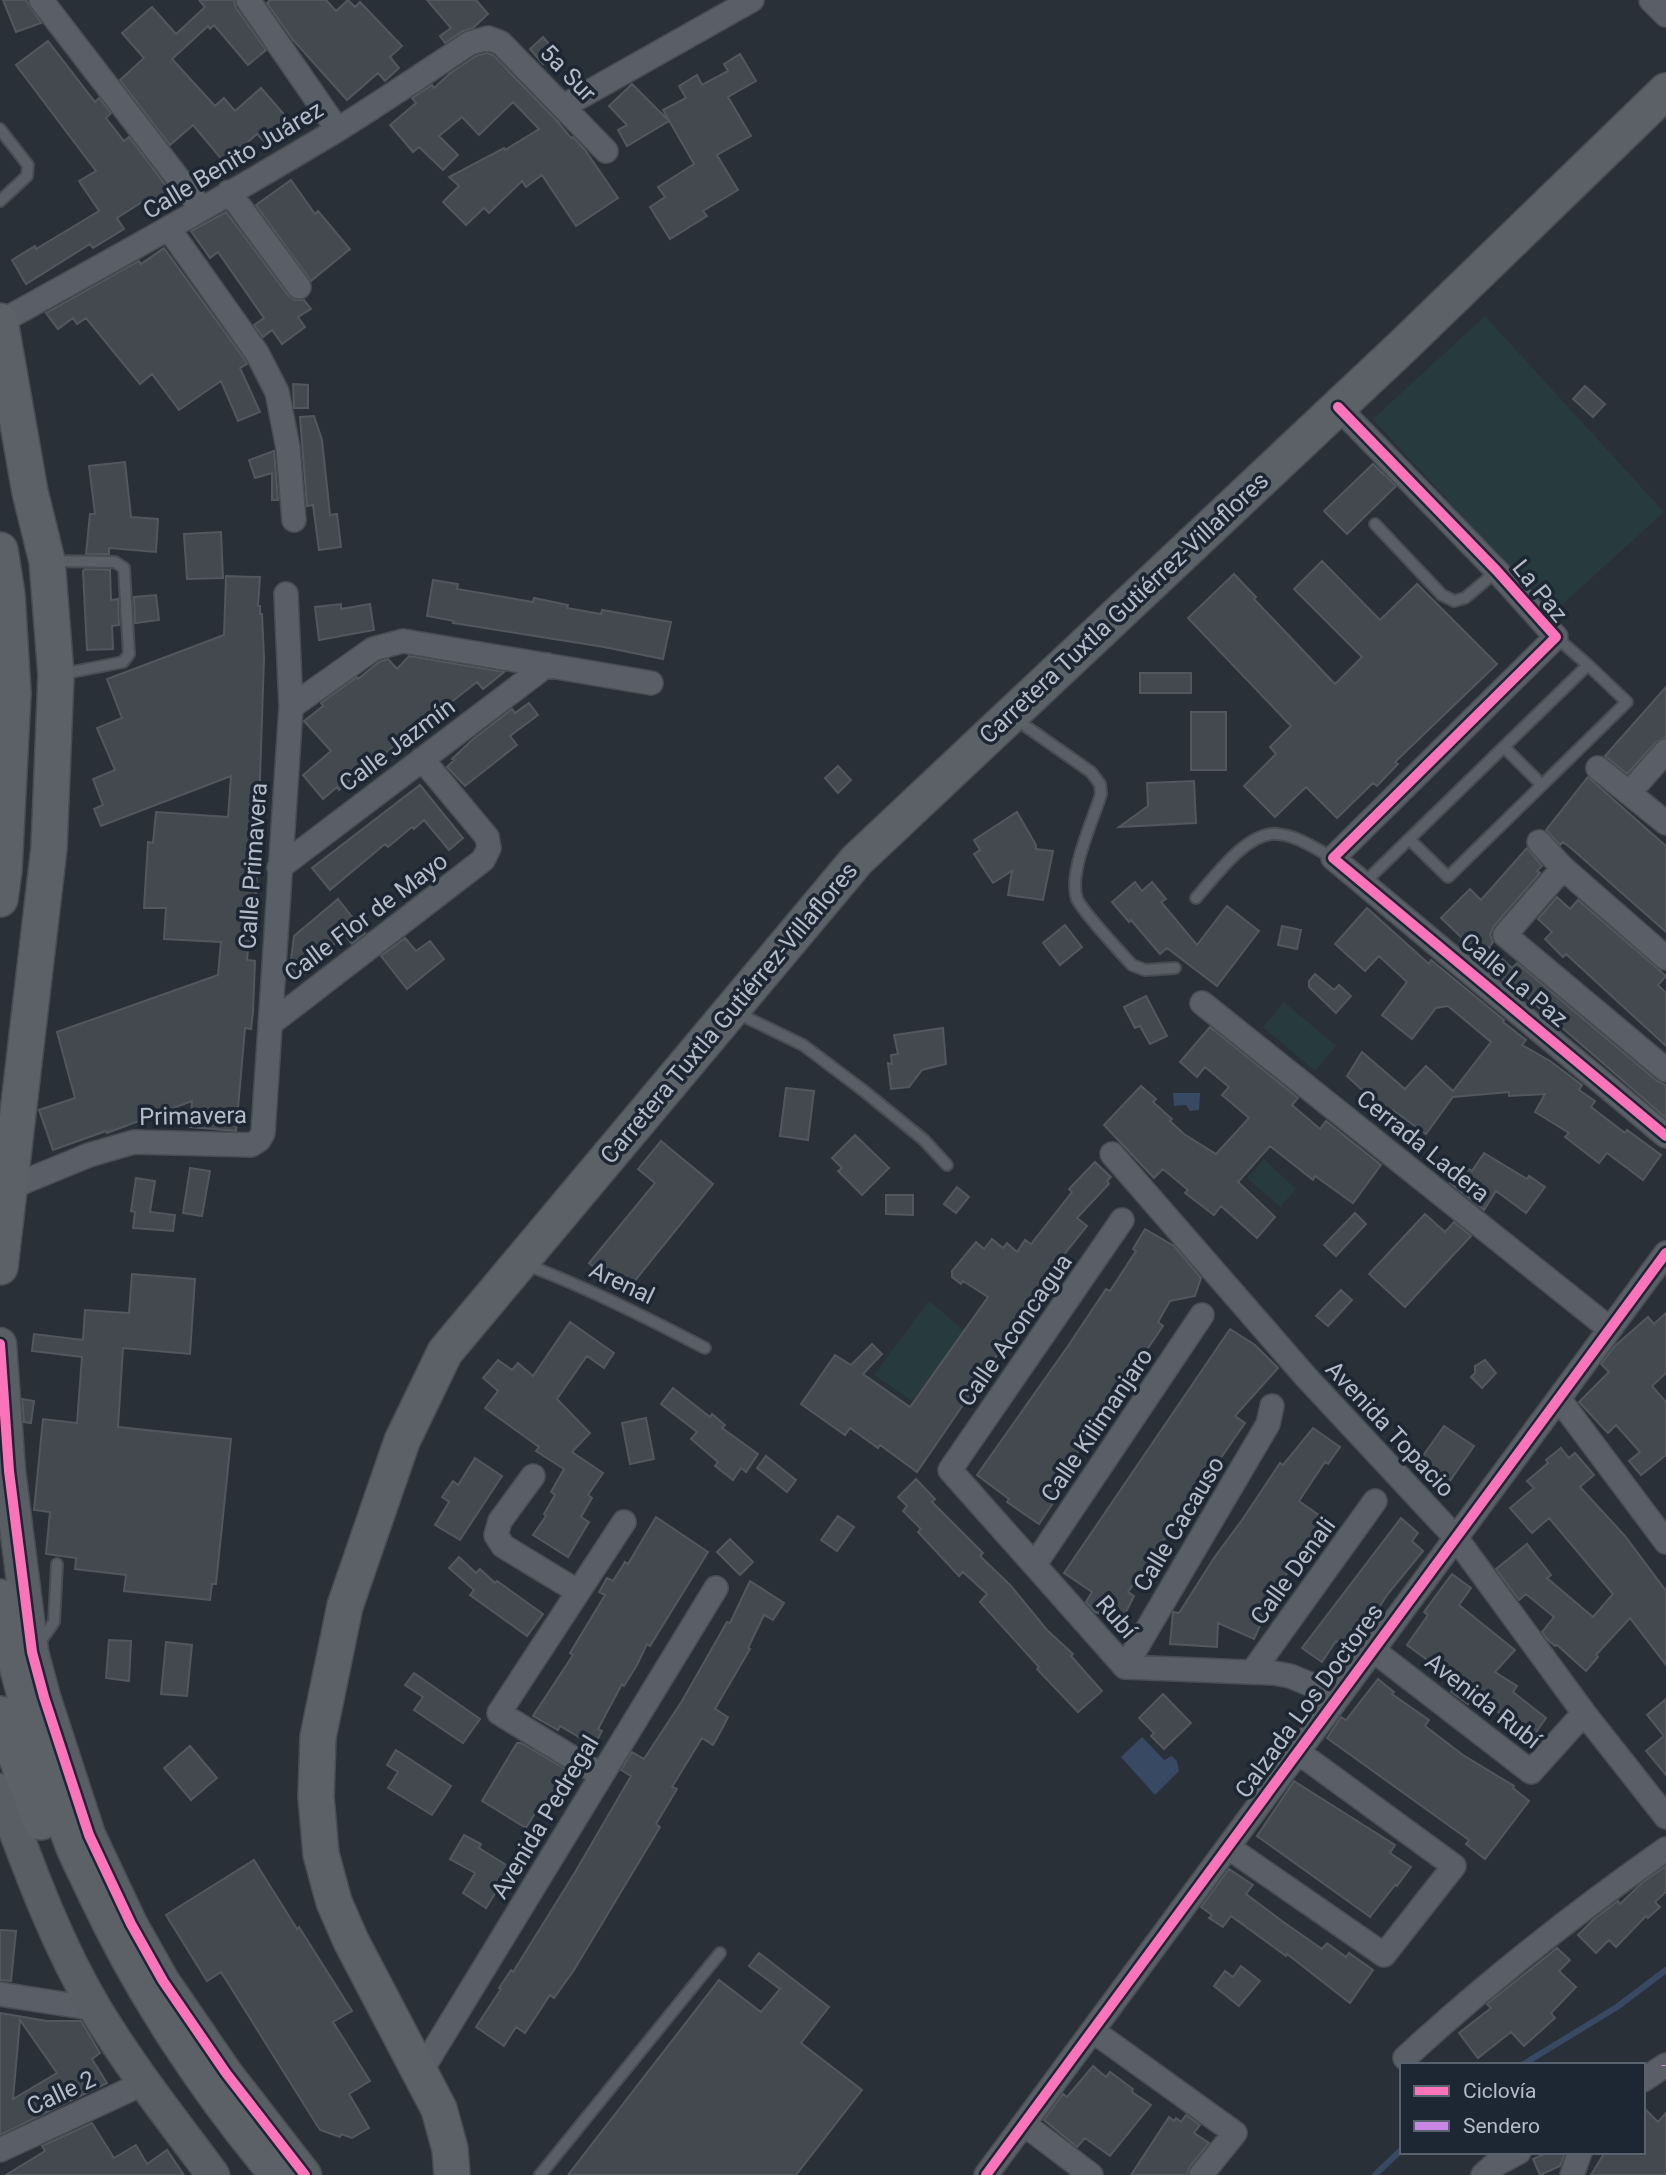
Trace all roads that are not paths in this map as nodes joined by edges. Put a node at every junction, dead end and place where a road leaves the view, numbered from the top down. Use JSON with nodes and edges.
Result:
{"nodes":[{"id":1,"x":41,"y":0,"type":"edge"},
{"id":2,"x":248,"y":0,"type":"edge"},
{"id":3,"x":752,"y":0,"type":"edge"},
{"id":4,"x":1651,"y":0,"type":"edge"},
{"id":5,"x":1666,"y":15,"type":"edge"},
{"id":6,"x":488,"y":38,"type":"joint"},
{"id":7,"x":1666,"y":91,"type":"edge"},
{"id":8,"x":564,"y":106,"type":"junction"},
{"id":9,"x":0,"y":128,"type":"edge"},
{"id":10,"x":337,"y":129,"type":"junction"},
{"id":11,"x":606,"y":151,"type":"dead end"},
{"id":12,"x":229,"y":192,"type":"junction"},
{"id":13,"x":0,"y":201,"type":"edge"},
{"id":14,"x":201,"y":208,"type":"junction"},
{"id":15,"x":169,"y":229,"type":"junction"},
{"id":16,"x":299,"y":287,"type":"dead end"},
{"id":17,"x":0,"y":321,"type":"edge"},
{"id":18,"x":1338,"y":407,"type":"junction"},
{"id":19,"x":294,"y":520,"type":"dead end"},
{"id":20,"x":1376,"y":524,"type":"dead end"},
{"id":21,"x":0,"y":550,"type":"edge"},
{"id":22,"x":47,"y":561,"type":"junction"},
{"id":23,"x":1497,"y":571,"type":"junction"},
{"id":24,"x":286,"y":594,"type":"dead end"},
{"id":25,"x":1556,"y":637,"type":"junction"},
{"id":26,"x":547,"y":665,"type":"junction"},
{"id":27,"x":1588,"y":665,"type":"junction"},
{"id":28,"x":56,"y":675,"type":"junction"},
{"id":29,"x":651,"y":683,"type":"dead end"},
{"id":30,"x":291,"y":707,"type":"junction"},
{"id":31,"x":1010,"y":716,"type":"junction"},
{"id":32,"x":1504,"y":747,"type":"junction"},
{"id":33,"x":1666,"y":751,"type":"edge"},
{"id":34,"x":422,"y":759,"type":"junction"},
{"id":35,"x":1598,"y":768,"type":"dead end"},
{"id":36,"x":1542,"y":785,"type":"junction"},
{"id":37,"x":1629,"y":793,"type":"junction"},
{"id":38,"x":1666,"y":823,"type":"edge"},
{"id":39,"x":1409,"y":839,"type":"junction"},
{"id":40,"x":1539,"y":842,"type":"dead end"},
{"id":41,"x":1333,"y":858,"type":"junction"},
{"id":42,"x":279,"y":868,"type":"junction"},
{"id":43,"x":1563,"y":869,"type":"junction"},
{"id":44,"x":1364,"y":883,"type":"junction"},
{"id":45,"x":1196,"y":898,"type":"dead end"},
{"id":46,"x":0,"y":899,"type":"edge"},
{"id":47,"x":1666,"y":958,"type":"edge"},
{"id":48,"x":1175,"y":968,"type":"dead end"},
{"id":49,"x":1202,"y":1003,"type":"dead end"},
{"id":50,"x":731,"y":1010,"type":"junction"},
{"id":51,"x":270,"y":1024,"type":"junction"},
{"id":52,"x":1666,"y":1070,"type":"edge"},
{"id":53,"x":1666,"y":1136,"type":"edge"},
{"id":54,"x":259,"y":1140,"type":"joint"},
{"id":55,"x":1112,"y":1154,"type":"dead end"},
{"id":56,"x":947,"y":1165,"type":"dead end"},
{"id":57,"x":9,"y":1188,"type":"junction"},
{"id":58,"x":1122,"y":1220,"type":"dead end"},
{"id":59,"x":1666,"y":1253,"type":"edge"},
{"id":60,"x":519,"y":1262,"type":"junction"},
{"id":61,"x":0,"y":1267,"type":"edge"},
{"id":62,"x":1202,"y":1315,"type":"dead end"},
{"id":63,"x":1610,"y":1329,"type":"junction"},
{"id":64,"x":0,"y":1344,"type":"edge"},
{"id":65,"x":705,"y":1348,"type":"dead end"},
{"id":66,"x":1559,"y":1399,"type":"junction"},
{"id":67,"x":1272,"y":1406,"type":"dead end"},
{"id":68,"x":950,"y":1470,"type":"joint"},
{"id":69,"x":533,"y":1476,"type":"dead end"},
{"id":70,"x":1375,"y":1501,"type":"dead end"},
{"id":71,"x":624,"y":1522,"type":"dead end"},
{"id":72,"x":1456,"y":1538,"type":"junction"},
{"id":73,"x":1666,"y":1542,"type":"edge"},
{"id":74,"x":57,"y":1564,"type":"dead end"},
{"id":75,"x":1035,"y":1564,"type":"junction"},
{"id":76,"x":716,"y":1588,"type":"dead end"},
{"id":77,"x":577,"y":1591,"type":"junction"},
{"id":78,"x":0,"y":1597,"type":"edge"},
{"id":79,"x":1373,"y":1650,"type":"junction"},
{"id":80,"x":32,"y":1652,"type":"junction"},
{"id":81,"x":1125,"y":1667,"type":"junction"},
{"id":82,"x":1252,"y":1671,"type":"junction"},
{"id":83,"x":1339,"y":1696,"type":"junction"},
{"id":84,"x":1584,"y":1713,"type":"junction"},
{"id":85,"x":0,"y":1714,"type":"edge"},
{"id":86,"x":1298,"y":1752,"type":"junction"},
{"id":87,"x":601,"y":1775,"type":"junction"},
{"id":88,"x":0,"y":1790,"type":"edge"},
{"id":89,"x":1666,"y":1817,"type":"edge"},
{"id":90,"x":1228,"y":1847,"type":"junction"},
{"id":91,"x":1666,"y":1849,"type":"edge"},
{"id":92,"x":720,"y":1953,"type":"dead end"},
{"id":93,"x":0,"y":1994,"type":"edge"},
{"id":94,"x":96,"y":2009,"type":"junction"},
{"id":95,"x":1093,"y":2031,"type":"junction"},
{"id":96,"x":1405,"y":2058,"type":"dead end"},
{"id":97,"x":1666,"y":2065,"type":"edge"},
{"id":98,"x":419,"y":2073,"type":"junction"},
{"id":99,"x":1645,"y":2079,"type":"edge"},
{"id":100,"x":144,"y":2083,"type":"junction"},
{"id":101,"x":1024,"y":2124,"type":"junction"},
{"id":102,"x":0,"y":2150,"type":"edge"},
{"id":103,"x":1516,"y":2154,"type":"edge"},
{"id":104,"x":1579,"y":2154,"type":"edge"},
{"id":105,"x":213,"y":2175,"type":"edge"},
{"id":106,"x":250,"y":2175,"type":"edge"},
{"id":107,"x":278,"y":2175,"type":"edge"},
{"id":108,"x":305,"y":2175,"type":"edge"},
{"id":109,"x":452,"y":2175,"type":"edge"},
{"id":110,"x":540,"y":2175,"type":"edge"},
{"id":111,"x":986,"y":2175,"type":"edge"},
{"id":112,"x":1091,"y":2175,"type":"edge"},
{"id":113,"x":1201,"y":2175,"type":"edge"},
{"id":114,"x":1483,"y":2175,"type":"edge"},
{"id":115,"x":1572,"y":2175,"type":"edge"}],
"edges":[{"from":1,"to":14,"type":"street"},
{"from":2,"to":10,"type":"street"},
{"from":3,"to":8,"type":"street"},
{"from":4,"to":5,"type":"street"},
{"from":6,"to":8,"type":"street","name":"5a Sur"},
{"from":6,"to":10,"type":"street","name":"Calle Benito Juárez"},
{"from":7,"to":18,"type":"main road","name":"Carretera Tuxtla Gutiérrez-Villaflores"},
{"from":8,"to":11,"type":"street","name":"5a Sur"},
{"from":9,"to":13,"type":"lane"},
{"from":10,"to":12,"type":"street","name":"Calle Benito Juárez"},
{"from":12,"to":14,"type":"street","name":"Calle Benito Juárez"},
{"from":12,"to":16,"type":"street"},
{"from":14,"to":15,"type":"street","name":"Calle Benito Juárez"},
{"from":15,"to":17,"type":"street","name":"Calle Benito Juárez"},
{"from":15,"to":19,"type":"street"},
{"from":17,"to":22,"type":"main road"},
{"from":18,"to":23,"type":"street","name":"La Paz"},
{"from":18,"to":31,"type":"main road","name":"Carretera Tuxtla Gutiérrez-Villaflores"},
{"from":20,"to":23,"type":"lane"},
{"from":21,"to":46,"type":"main road"},
{"from":22,"to":28,"type":"main road"},
{"from":22,"to":28,"type":"lane"},
{"from":23,"to":25,"type":"street","name":"La Paz"},
{"from":24,"to":30,"type":"street","name":"Calle Primavera"},
{"from":25,"to":27,"type":"lane"},
{"from":25,"to":41,"type":"street","name":"La Paz"},
{"from":26,"to":29,"type":"street"},
{"from":26,"to":30,"type":"street"},
{"from":26,"to":34,"type":"street","name":"Calle Jazmín"},
{"from":27,"to":32,"type":"lane"},
{"from":27,"to":36,"type":"lane"},
{"from":28,"to":57,"type":"main road"},
{"from":30,"to":42,"type":"street","name":"Calle Primavera"},
{"from":31,"to":48,"type":"lane"},
{"from":31,"to":50,"type":"main road","name":"Carretera Tuxtla Gutiérrez-Villaflores"},
{"from":32,"to":36,"type":"lane"},
{"from":32,"to":39,"type":"lane"},
{"from":33,"to":37,"type":"street"},
{"from":34,"to":42,"type":"street","name":"Calle Jazmín"},
{"from":34,"to":51,"type":"street","name":"Calle Flor de Mayo"},
{"from":35,"to":37,"type":"street"},
{"from":36,"to":39,"type":"lane"},
{"from":37,"to":38,"type":"street"},
{"from":39,"to":44,"type":"lane"},
{"from":40,"to":43,"type":"street"},
{"from":41,"to":44,"type":"street","name":"Calle La Paz"},
{"from":41,"to":45,"type":"lane"},
{"from":42,"to":51,"type":"street","name":"Calle Primavera"},
{"from":43,"to":47,"type":"street"},
{"from":43,"to":52,"type":"street"},
{"from":44,"to":53,"type":"street","name":"Calle La Paz"},
{"from":49,"to":63,"type":"street","name":"Cerrada Ladera"},
{"from":50,"to":56,"type":"lane"},
{"from":50,"to":60,"type":"main road","name":"Carretera Tuxtla Gutiérrez-Villaflores"},
{"from":51,"to":54,"type":"street","name":"Calle Primavera"},
{"from":54,"to":57,"type":"street","name":"Primavera"},
{"from":55,"to":72,"type":"street","name":"Avenida Topacio"},
{"from":57,"to":61,"type":"main road"},
{"from":58,"to":68,"type":"street","name":"Calle Aconcagua"},
{"from":59,"to":63,"type":"street","name":"Calzada Los Doctores"},
{"from":60,"to":65,"type":"lane","name":"Arenal"},
{"from":60,"to":98,"type":"main road","name":"Carretera Tuxtla Gutiérrez-Villaflores"},
{"from":62,"to":75,"type":"street","name":"Calle Kilimanjaro"},
{"from":63,"to":66,"type":"street","name":"Calzada Los Doctores"},
{"from":64,"to":80,"type":"street"},
{"from":66,"to":72,"type":"street","name":"Calzada Los Doctores"},
{"from":66,"to":73,"type":"street"},
{"from":67,"to":81,"type":"street","name":"Calle Cacauso"},
{"from":68,"to":75,"type":"street","name":"Rubí"},
{"from":69,"to":77,"type":"street"},
{"from":70,"to":82,"type":"street","name":"Calle Denali"},
{"from":71,"to":77,"type":"street"},
{"from":72,"to":79,"type":"street","name":"Calzada Los Doctores"},
{"from":72,"to":84,"type":"street","name":"Avenida Topacio"},
{"from":74,"to":80,"type":"lane"},
{"from":75,"to":81,"type":"street","name":"Rubí"},
{"from":76,"to":87,"type":"street","name":"Avenida Pedregal"},
{"from":77,"to":87,"type":"street"},
{"from":78,"to":107,"type":"main road"},
{"from":79,"to":83,"type":"street","name":"Calzada Los Doctores"},
{"from":79,"to":84,"type":"street","name":"Avenida Rubí"},
{"from":80,"to":108,"type":"street"},
{"from":81,"to":82,"type":"street","name":"Rubí"},
{"from":82,"to":83,"type":"street","name":"Rubí"},
{"from":83,"to":86,"type":"street","name":"Calzada Los Doctores"},
{"from":84,"to":89,"type":"street","name":"Avenida Topacio"},
{"from":85,"to":106,"type":"main road"},
{"from":86,"to":90,"type":"street","name":"Calzada Los Doctores"},
{"from":86,"to":90,"type":"street"},
{"from":87,"to":98,"type":"street","name":"Avenida Pedregal"},
{"from":88,"to":94,"type":"street"},
{"from":90,"to":95,"type":"street","name":"Calzada Los Doctores"},
{"from":91,"to":96,"type":"street"},
{"from":92,"to":110,"type":"lane"},
{"from":93,"to":94,"type":"street"},
{"from":94,"to":100,"type":"street"},
{"from":95,"to":101,"type":"street","name":"Calzada Los Doctores"},
{"from":95,"to":113,"type":"street"},
{"from":97,"to":99,"type":"street"},
{"from":98,"to":109,"type":"main road","name":"Carretera Tuxtla Gutiérrez-Villaflores"},
{"from":100,"to":102,"type":"street","name":"Calle 2"},
{"from":100,"to":105,"type":"street"},
{"from":101,"to":111,"type":"street","name":"Calzada Los Doctores"},
{"from":101,"to":112,"type":"street"},
{"from":103,"to":114,"type":"street"},
{"from":104,"to":115,"type":"street"}]}
